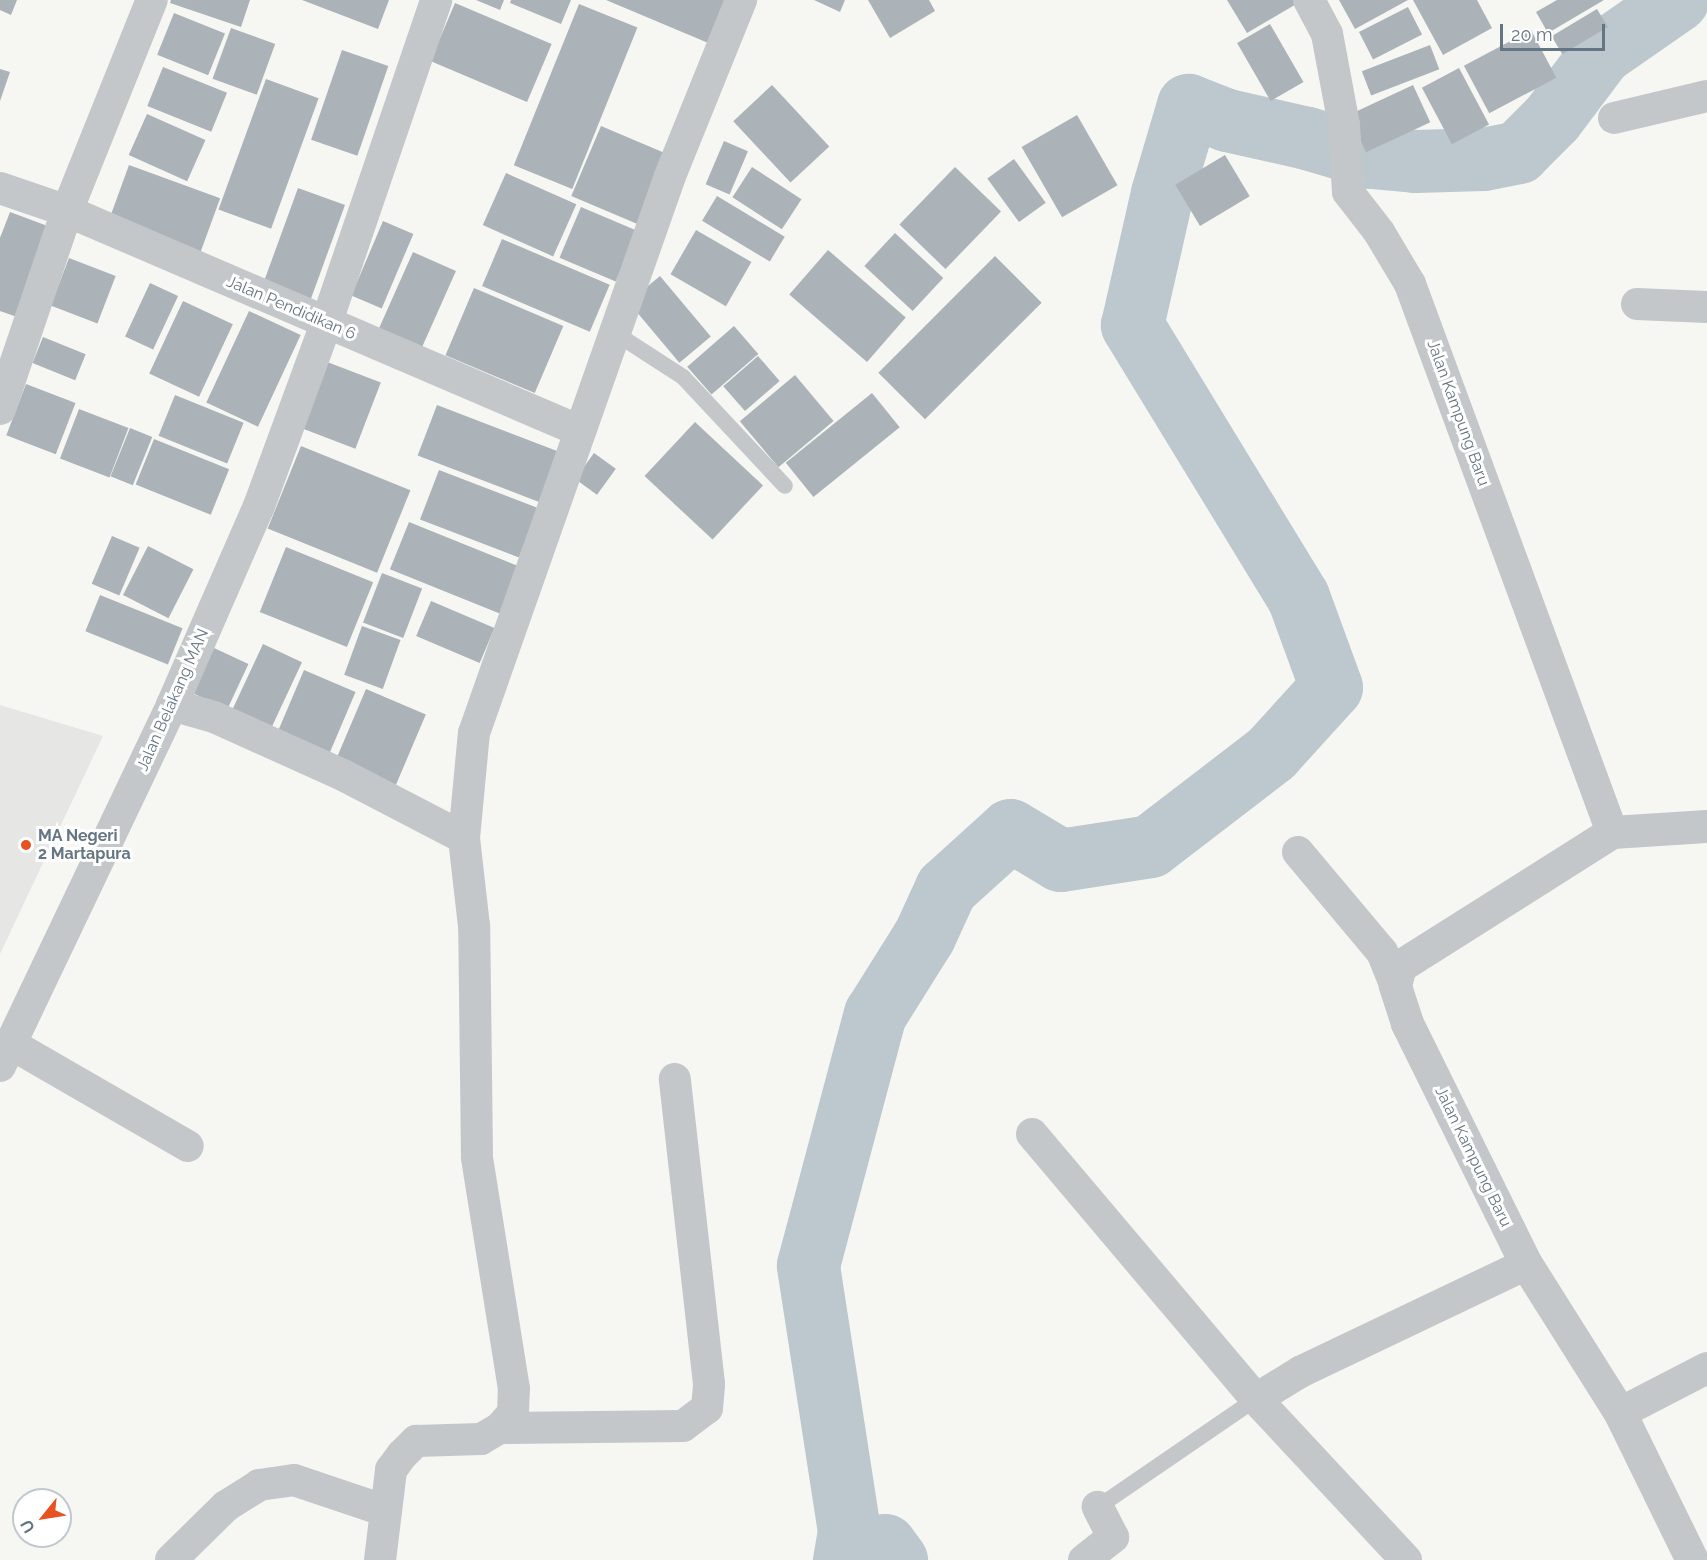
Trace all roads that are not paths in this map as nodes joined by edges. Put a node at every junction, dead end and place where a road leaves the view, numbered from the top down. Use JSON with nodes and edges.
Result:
{"nodes":[{"id":1,"x":152,"y":0,"type":"edge"},
{"id":2,"x":436,"y":0,"type":"edge"},
{"id":3,"x":741,"y":0,"type":"edge"},
{"id":4,"x":1309,"y":0,"type":"edge"},
{"id":5,"x":1707,"y":96,"type":"edge"},
{"id":6,"x":1614,"y":118,"type":"dead end"},
{"id":7,"x":0,"y":188,"type":"edge"},
{"id":8,"x":67,"y":211,"type":"junction"},
{"id":9,"x":1637,"y":304,"type":"dead end"},
{"id":10,"x":1707,"y":307,"type":"edge"},
{"id":11,"x":326,"y":324,"type":"junction"},
{"id":12,"x":615,"y":333,"type":"junction"},
{"id":13,"x":0,"y":409,"type":"edge"},
{"id":14,"x":580,"y":431,"type":"junction"},
{"id":15,"x":785,"y":486,"type":"dead end"},
{"id":16,"x":172,"y":705,"type":"junction"},
{"id":17,"x":1707,"y":826,"type":"edge"},
{"id":18,"x":1612,"y":832,"type":"junction"},
{"id":19,"x":464,"y":838,"type":"junction"},
{"id":20,"x":1298,"y":852,"type":"dead end"},
{"id":21,"x":1395,"y":985,"type":"junction"},
{"id":22,"x":5,"y":1055,"type":"edge"},
{"id":23,"x":675,"y":1079,"type":"dead end"},
{"id":24,"x":1032,"y":1134,"type":"dead end"},
{"id":25,"x":188,"y":1146,"type":"dead end"},
{"id":26,"x":1526,"y":1264,"type":"junction"},
{"id":27,"x":1707,"y":1368,"type":"edge"},
{"id":28,"x":1256,"y":1400,"type":"junction"},
{"id":29,"x":1620,"y":1413,"type":"junction"},
{"id":30,"x":500,"y":1428,"type":"junction"},
{"id":31,"x":1098,"y":1507,"type":"joint"},
{"id":32,"x":386,"y":1511,"type":"junction"},
{"id":33,"x":171,"y":1560,"type":"edge"},
{"id":34,"x":380,"y":1560,"type":"edge"},
{"id":35,"x":1084,"y":1560,"type":"edge"},
{"id":36,"x":1406,"y":1560,"type":"edge"},
{"id":37,"x":1692,"y":1560,"type":"edge"}],
"edges":[{"from":1,"to":8,"type":"street"},
{"from":2,"to":11,"type":"street","name":"Jalan Belakang MAN"},
{"from":3,"to":12,"type":"street"},
{"from":4,"to":18,"type":"street","name":"Jalan Kampung Baru"},
{"from":5,"to":6,"type":"street"},
{"from":7,"to":8,"type":"street","name":"Jalan Pendidikan 6"},
{"from":8,"to":11,"type":"street","name":"Jalan Pendidikan 6"},
{"from":8,"to":13,"type":"street"},
{"from":9,"to":10,"type":"street"},
{"from":11,"to":14,"type":"street","name":"Jalan Pendidikan 6"},
{"from":11,"to":16,"type":"street","name":"Jalan Belakang MAN"},
{"from":12,"to":14,"type":"street"},
{"from":12,"to":15,"type":"lane"},
{"from":14,"to":19,"type":"street"},
{"from":16,"to":19,"type":"street"},
{"from":16,"to":22,"type":"street","name":"Jalan Belakang MAN"},
{"from":17,"to":18,"type":"street"},
{"from":18,"to":21,"type":"street"},
{"from":19,"to":30,"type":"street"},
{"from":20,"to":21,"type":"street"},
{"from":21,"to":26,"type":"street","name":"Jalan Kampung Baru"},
{"from":22,"to":25,"type":"street"},
{"from":23,"to":30,"type":"street"},
{"from":24,"to":28,"type":"street"},
{"from":26,"to":28,"type":"street"},
{"from":26,"to":29,"type":"street","name":"Jalan Kampung Baru"},
{"from":27,"to":29,"type":"street"},
{"from":28,"to":31,"type":"lane"},
{"from":28,"to":36,"type":"street"},
{"from":29,"to":37,"type":"street","name":"Jalan Kampung Baru"},
{"from":30,"to":32,"type":"street"},
{"from":31,"to":35,"type":"street"},
{"from":32,"to":33,"type":"street"},
{"from":32,"to":34,"type":"street"}]}
